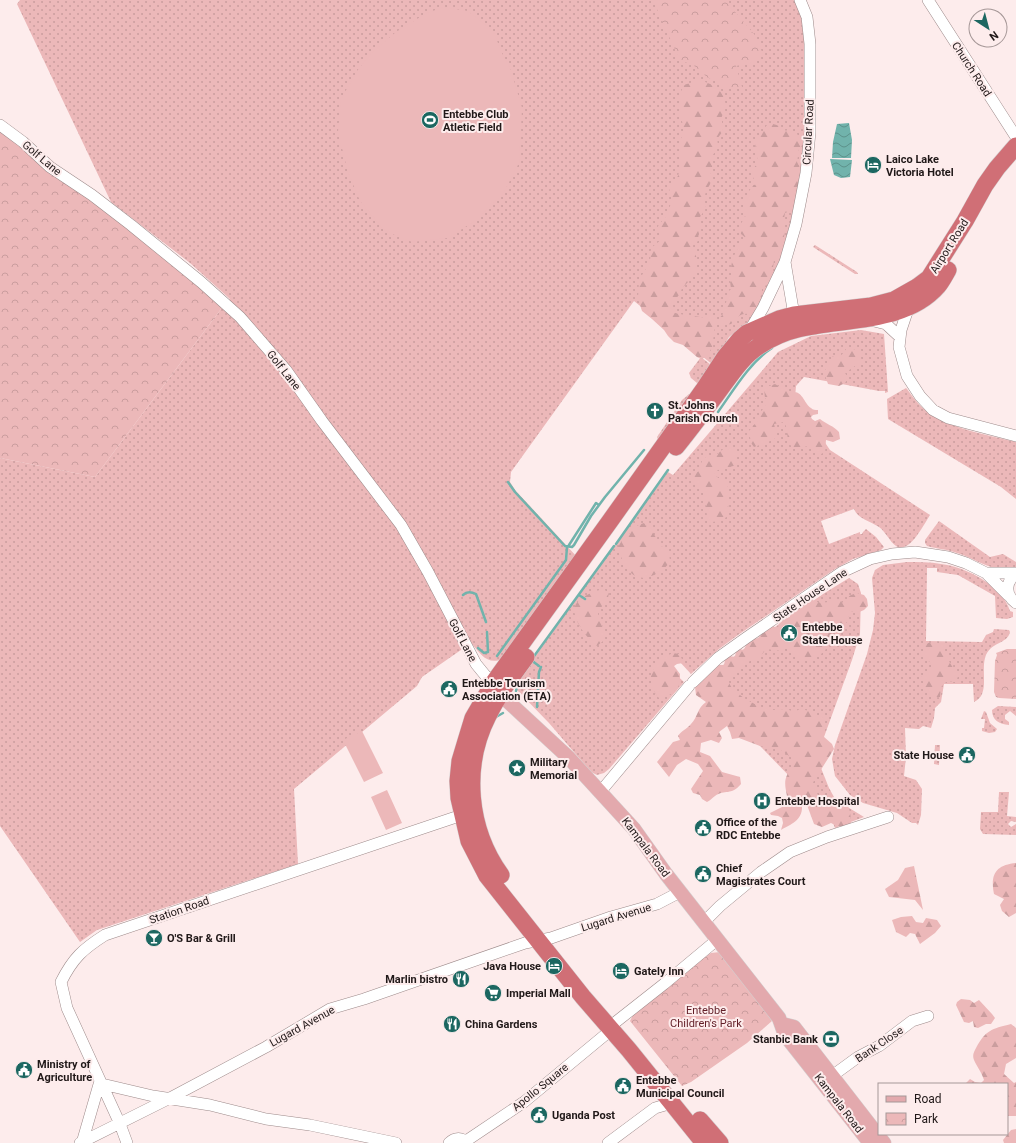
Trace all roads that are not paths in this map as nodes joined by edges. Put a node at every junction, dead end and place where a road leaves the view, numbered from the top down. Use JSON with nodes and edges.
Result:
{"nodes":[{"id":1,"x":800,"y":0,"type":"edge"},
{"id":2,"x":928,"y":0,"type":"edge"},
{"id":3,"x":0,"y":125,"type":"edge"},
{"id":4,"x":1016,"y":137,"type":"edge"},
{"id":5,"x":1016,"y":146,"type":"edge"},
{"id":6,"x":1016,"y":163,"type":"edge"},
{"id":7,"x":785,"y":262,"type":"junction"},
{"id":8,"x":934,"y":282,"type":"junction"},
{"id":9,"x":909,"y":306,"type":"junction"},
{"id":10,"x":866,"y":319,"type":"junction"},
{"id":11,"x":795,"y":322,"type":"junction"},
{"id":12,"x":743,"y":336,"type":"junction"},
{"id":13,"x":900,"y":337,"type":"junction"},
{"id":14,"x":754,"y":349,"type":"junction"},
{"id":15,"x":1016,"y":436,"type":"edge"},
{"id":16,"x":986,"y":573,"type":"junction"},
{"id":17,"x":1016,"y":574,"type":"edge"},
{"id":18,"x":1008,"y":594,"type":"junction"},
{"id":19,"x":1016,"y":603,"type":"edge"},
{"id":20,"x":495,"y":688,"type":"junction"},
{"id":21,"x":601,"y":791,"type":"junction"},
{"id":22,"x":462,"y":815,"type":"junction"},
{"id":23,"x":888,"y":816,"type":"dead end"},
{"id":24,"x":680,"y":892,"type":"junction"},
{"id":25,"x":704,"y":922,"type":"junction"},
{"id":26,"x":718,"y":938,"type":"junction"},
{"id":27,"x":544,"y":939,"type":"junction"},
{"id":28,"x":928,"y":1016,"type":"dead end"},
{"id":29,"x":782,"y":1024,"type":"junction"},
{"id":30,"x":614,"y":1026,"type":"junction"},
{"id":31,"x":832,"y":1076,"type":"junction"},
{"id":32,"x":101,"y":1082,"type":"junction"},
{"id":33,"x":170,"y":1098,"type":"junction"},
{"id":34,"x":672,"y":1103,"type":"junction"},
{"id":35,"x":120,"y":1124,"type":"junction"},
{"id":36,"x":467,"y":1142,"type":"edge"},
{"id":37,"x":81,"y":1143,"type":"edge"},
{"id":38,"x":127,"y":1143,"type":"edge"},
{"id":39,"x":396,"y":1143,"type":"edge"},
{"id":40,"x":449,"y":1143,"type":"edge"},
{"id":41,"x":608,"y":1143,"type":"edge"},
{"id":42,"x":704,"y":1143,"type":"edge"},
{"id":43,"x":720,"y":1143,"type":"edge"},
{"id":44,"x":870,"y":1143,"type":"edge"},
{"id":45,"x":884,"y":1143,"type":"edge"}],
"edges":[{"from":1,"to":7,"type":"street","name":"Circular Road"},
{"from":2,"to":4,"type":"street","name":"Church Road"},
{"from":3,"to":20,"type":"street","name":"Golf Lane"},
{"from":5,"to":8,"type":"highway","name":"Airport Road"},
{"from":6,"to":8,"type":"highway","name":"Airport Road"},
{"from":7,"to":11,"type":"street","name":"Circular Road"},
{"from":7,"to":12,"type":"street","name":"Circular Road"},
{"from":8,"to":9,"type":"highway","name":"Airport Road"},
{"from":8,"to":11,"type":"highway","name":"Airport Road"},
{"from":9,"to":10,"type":"highway","name":"Airport Road"},
{"from":9,"to":13,"type":"street"},
{"from":10,"to":11,"type":"highway","name":"Airport Road"},
{"from":10,"to":13,"type":"street"},
{"from":11,"to":12,"type":"highway","name":"Airport Road"},
{"from":11,"to":14,"type":"highway","name":"Airport Road"},
{"from":12,"to":14,"type":"street"},
{"from":12,"to":20,"type":"highway"},
{"from":13,"to":15,"type":"street"},
{"from":14,"to":20,"type":"highway"},
{"from":16,"to":17,"type":"street"},
{"from":16,"to":18,"type":"street"},
{"from":16,"to":21,"type":"street","name":"State House Lane"},
{"from":17,"to":18,"type":"street"},
{"from":18,"to":19,"type":"street"},
{"from":20,"to":21,"type":"main road","name":"Kampala Road"},
{"from":20,"to":22,"type":"highway"},
{"from":20,"to":27,"type":"highway"},
{"from":21,"to":24,"type":"main road","name":"Kampala Road"},
{"from":22,"to":27,"type":"highway"},
{"from":22,"to":32,"type":"street","name":"Station Road"},
{"from":23,"to":25,"type":"street"},
{"from":24,"to":25,"type":"main road","name":"Kampala Road"},
{"from":24,"to":27,"type":"street","name":"Lugard Avenue"},
{"from":25,"to":26,"type":"main road","name":"Kampala Road"},
{"from":26,"to":29,"type":"main road","name":"Kampala Road"},
{"from":26,"to":30,"type":"street","name":"Apollo Square"},
{"from":27,"to":30,"type":"highway"},
{"from":27,"to":33,"type":"street","name":"Lugard Avenue"},
{"from":28,"to":31,"type":"street","name":"Bank Close"},
{"from":29,"to":31,"type":"main road","name":"Kampala Road"},
{"from":29,"to":44,"type":"main road","name":"Kampala Road"},
{"from":30,"to":34,"type":"highway"},
{"from":30,"to":36,"type":"street","name":"Apollo Square"},
{"from":30,"to":43,"type":"highway"},
{"from":31,"to":45,"type":"main road","name":"Kampala Road"},
{"from":32,"to":33,"type":"street"},
{"from":32,"to":35,"type":"street","name":"Station Road"},
{"from":32,"to":37,"type":"street"},
{"from":33,"to":35,"type":"street","name":"Lugard Avenue"},
{"from":33,"to":39,"type":"street"},
{"from":34,"to":41,"type":"street"},
{"from":34,"to":42,"type":"highway"},
{"from":35,"to":37,"type":"street","name":"Lugard Avenue"},
{"from":35,"to":38,"type":"street","name":"Station Road"},
{"from":36,"to":40,"type":"street"}]}
